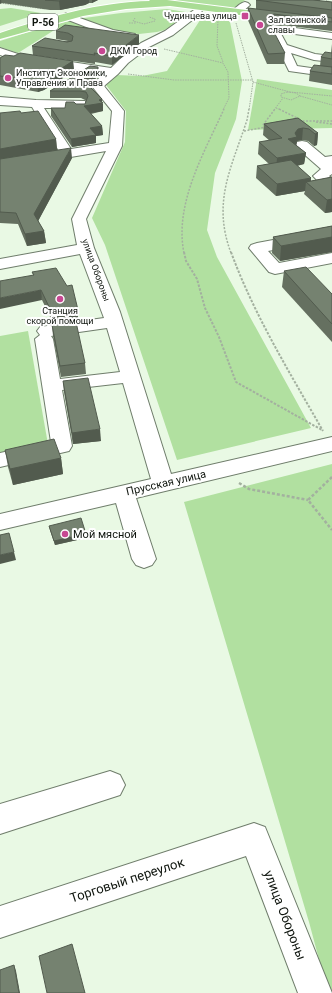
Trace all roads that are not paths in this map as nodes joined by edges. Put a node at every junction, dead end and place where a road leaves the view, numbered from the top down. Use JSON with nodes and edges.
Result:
{"nodes":[{"id":1,"x":121,"y":0,"type":"edge"},
{"id":2,"x":154,"y":0,"type":"edge"},
{"id":3,"x":172,"y":4,"type":"junction"},
{"id":4,"x":245,"y":5,"type":"dead end"},
{"id":5,"x":87,"y":12,"type":"junction"},
{"id":6,"x":197,"y":12,"type":"dead end"},
{"id":7,"x":332,"y":12,"type":"edge"},
{"id":8,"x":66,"y":16,"type":"junction"},
{"id":9,"x":236,"y":17,"type":"junction"},
{"id":10,"x":329,"y":24,"type":"edge"},
{"id":11,"x":169,"y":33,"type":"junction"},
{"id":12,"x":328,"y":35,"type":"edge"},
{"id":13,"x":0,"y":36,"type":"edge"},
{"id":14,"x":282,"y":47,"type":"junction"},
{"id":15,"x":28,"y":49,"type":"dead end"},
{"id":16,"x":0,"y":51,"type":"edge"},
{"id":17,"x":16,"y":57,"type":"junction"},
{"id":18,"x":332,"y":59,"type":"edge"},
{"id":19,"x":88,"y":68,"type":"junction"},
{"id":20,"x":114,"y":72,"type":"junction"},
{"id":21,"x":332,"y":74,"type":"edge"},
{"id":22,"x":75,"y":76,"type":"edge"},
{"id":23,"x":50,"y":93,"type":"edge"},
{"id":24,"x":0,"y":101,"type":"edge"},
{"id":25,"x":18,"y":103,"type":"junction"},
{"id":26,"x":36,"y":104,"type":"junction"},
{"id":27,"x":46,"y":118,"type":"junction"},
{"id":28,"x":302,"y":145,"type":"dead end"},
{"id":29,"x":115,"y":146,"type":"junction"},
{"id":30,"x":67,"y":154,"type":"junction"},
{"id":31,"x":0,"y":165,"type":"edge"},
{"id":32,"x":329,"y":165,"type":"edge"},
{"id":33,"x":332,"y":184,"type":"edge"},
{"id":34,"x":332,"y":234,"type":"edge"},
{"id":35,"x":86,"y":248,"type":"junction"},
{"id":36,"x":332,"y":258,"type":"edge"},
{"id":37,"x":0,"y":264,"type":"edge"},
{"id":38,"x":114,"y":322,"type":"junction"},
{"id":39,"x":130,"y":376,"type":"junction"},
{"id":40,"x":52,"y":386,"type":"junction"},
{"id":41,"x":328,"y":438,"type":"edge"},
{"id":42,"x":0,"y":460,"type":"edge"},
{"id":43,"x":163,"y":484,"type":"junction"},
{"id":44,"x":124,"y":493,"type":"junction"},
{"id":45,"x":0,"y":522,"type":"edge"},
{"id":46,"x":144,"y":559,"type":"dead end"},
{"id":47,"x":110,"y":785,"type":"dead end"},
{"id":48,"x":0,"y":819,"type":"edge"},
{"id":49,"x":254,"y":838,"type":"joint"},
{"id":50,"x":0,"y":922,"type":"edge"},
{"id":51,"x":315,"y":993,"type":"edge"}],
"edges":[{"from":1,"to":5,"type":"main road"},
{"from":2,"to":3,"type":"main road"},
{"from":3,"to":5,"type":"main road"},
{"from":3,"to":9,"type":"main road"},
{"from":4,"to":9,"type":"street"},
{"from":5,"to":8,"type":"main road","number":"Р-56"},
{"from":6,"to":11,"type":"street"},
{"from":7,"to":10,"type":"street"},
{"from":8,"to":11,"type":"street"},
{"from":8,"to":13,"type":"main road","number":"Р-56"},
{"from":9,"to":10,"type":"main road"},
{"from":10,"to":12,"type":"street"},
{"from":11,"to":20,"type":"street"},
{"from":12,"to":14,"type":"street"},
{"from":14,"to":18,"type":"street"},
{"from":14,"to":21,"type":"street"},
{"from":15,"to":17,"type":"street"},
{"from":16,"to":17,"type":"street"},
{"from":17,"to":19,"type":"street"},
{"from":19,"to":20,"type":"street"},
{"from":19,"to":22,"type":"street"},
{"from":20,"to":29,"type":"street","name":"улица Обороны"},
{"from":23,"to":25,"type":"street"},
{"from":24,"to":25,"type":"street"},
{"from":25,"to":26,"type":"street"},
{"from":26,"to":27,"type":"street"},
{"from":26,"to":27,"type":"street"},
{"from":27,"to":30,"type":"street"},
{"from":28,"to":32,"type":"street"},
{"from":29,"to":30,"type":"street"},
{"from":29,"to":35,"type":"street","name":"улица Обороны"},
{"from":30,"to":31,"type":"street"},
{"from":32,"to":33,"type":"street"},
{"from":34,"to":36,"type":"street"},
{"from":35,"to":37,"type":"street"},
{"from":35,"to":38,"type":"street","name":"улица Обороны"},
{"from":38,"to":39,"type":"street","name":"улица Обороны"},
{"from":38,"to":40,"type":"street"},
{"from":39,"to":40,"type":"street"},
{"from":39,"to":43,"type":"street","name":"улица Обороны"},
{"from":40,"to":42,"type":"street"},
{"from":41,"to":43,"type":"street","name":"Прусская улица"},
{"from":43,"to":44,"type":"street","name":"Прусская улица"},
{"from":44,"to":45,"type":"street","name":"Прусская улица"},
{"from":44,"to":46,"type":"street"},
{"from":47,"to":48,"type":"street"},
{"from":49,"to":50,"type":"street","name":"Торговый переулок"},
{"from":49,"to":51,"type":"street","name":"улица Обороны"}]}
